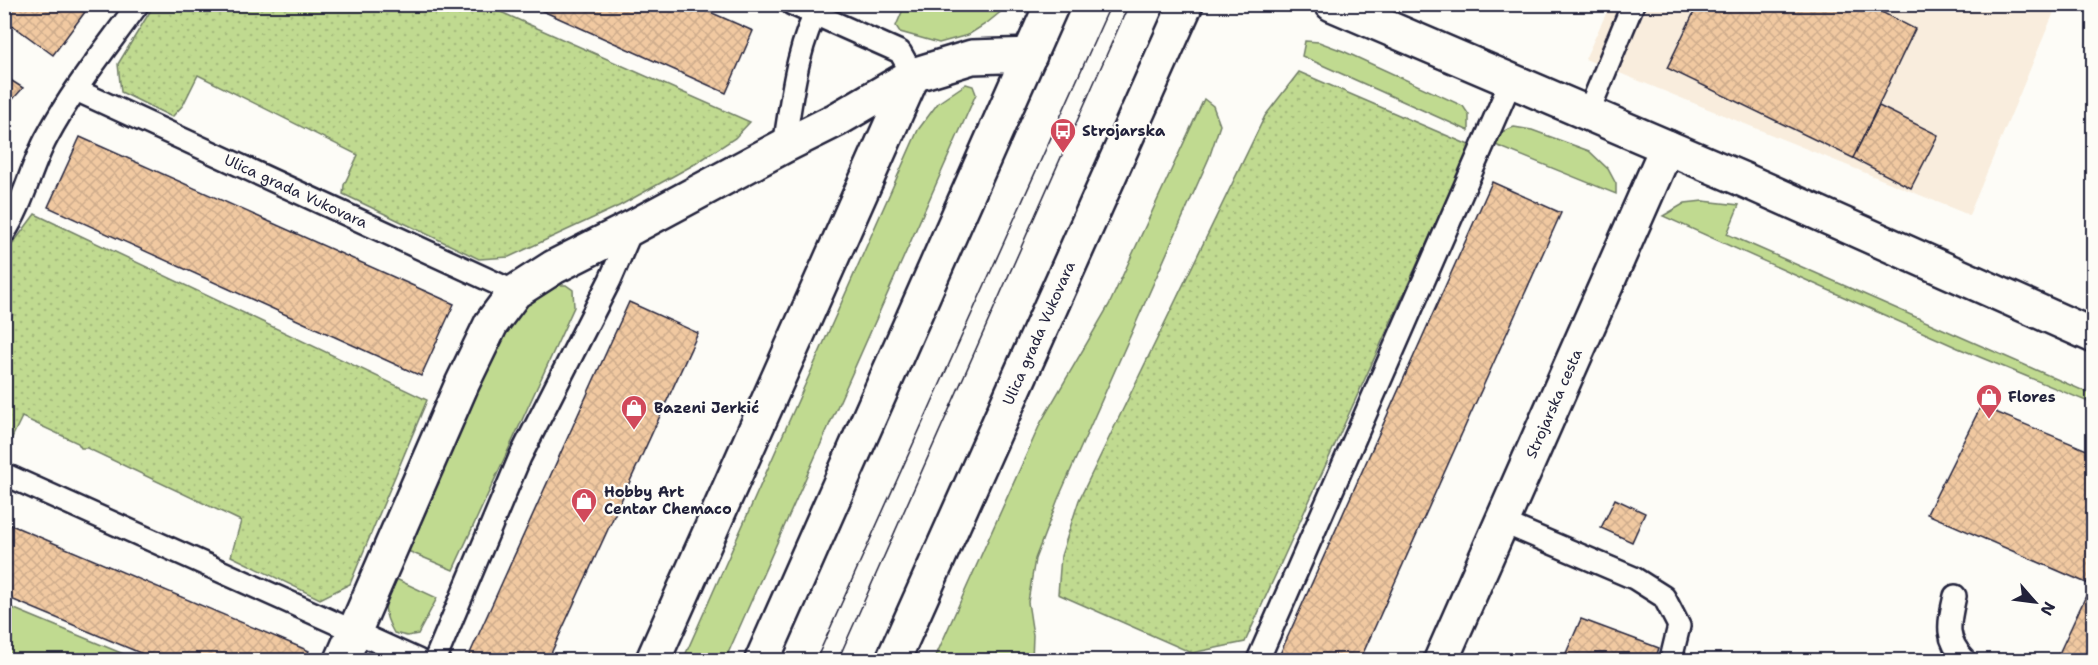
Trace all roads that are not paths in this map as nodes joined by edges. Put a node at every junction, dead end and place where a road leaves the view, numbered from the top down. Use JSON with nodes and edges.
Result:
{"nodes":[{"id":1,"x":138,"y":4,"type":"edge"},
{"id":2,"x":792,"y":4,"type":"edge"},
{"id":3,"x":1052,"y":4,"type":"edge"},
{"id":4,"x":1186,"y":4,"type":"edge"},
{"id":5,"x":1332,"y":4,"type":"edge"},
{"id":6,"x":1633,"y":4,"type":"edge"},
{"id":7,"x":817,"y":9,"type":"edge"},
{"id":8,"x":1030,"y":55,"type":"junction"},
{"id":9,"x":912,"y":75,"type":"junction"},
{"id":10,"x":1511,"y":81,"type":"junction"},
{"id":11,"x":76,"y":90,"type":"junction"},
{"id":12,"x":1588,"y":113,"type":"junction"},
{"id":13,"x":784,"y":146,"type":"junction"},
{"id":14,"x":1667,"y":147,"type":"junction"},
{"id":15,"x":633,"y":227,"type":"junction"},
{"id":16,"x":4,"y":233,"type":"edge"},
{"id":17,"x":515,"y":292,"type":"junction"},
{"id":18,"x":2094,"y":336,"type":"edge"},
{"id":19,"x":4,"y":474,"type":"edge"},
{"id":20,"x":1502,"y":522,"type":"junction"},
{"id":21,"x":1954,"y":596,"type":"dead end"},
{"id":22,"x":355,"y":631,"type":"junction"},
{"id":23,"x":1671,"y":659,"type":"dead end"},
{"id":24,"x":342,"y":660,"type":"edge"},
{"id":25,"x":418,"y":660,"type":"edge"},
{"id":26,"x":435,"y":660,"type":"edge"},
{"id":27,"x":653,"y":660,"type":"edge"},
{"id":28,"x":762,"y":660,"type":"edge"},
{"id":29,"x":893,"y":660,"type":"edge"},
{"id":30,"x":1258,"y":660,"type":"edge"},
{"id":31,"x":1441,"y":660,"type":"edge"},
{"id":32,"x":1965,"y":660,"type":"edge"}],
"edges":[{"from":1,"to":11,"type":"lane"},
{"from":2,"to":7,"type":"lane"},
{"from":3,"to":8,"type":"street"},
{"from":4,"to":29,"type":"street","name":"Ulica grada Vukovara"},
{"from":5,"to":10,"type":"street"},
{"from":6,"to":12,"type":"lane"},
{"from":7,"to":9,"type":"lane"},
{"from":7,"to":13,"type":"lane"},
{"from":8,"to":9,"type":"street"},
{"from":8,"to":28,"type":"street"},
{"from":9,"to":13,"type":"street"},
{"from":9,"to":27,"type":"street"},
{"from":10,"to":12,"type":"street"},
{"from":10,"to":30,"type":"lane"},
{"from":11,"to":16,"type":"lane"},
{"from":11,"to":17,"type":"lane","name":"Ulica grada Vukovara"},
{"from":12,"to":14,"type":"street"},
{"from":13,"to":15,"type":"street"},
{"from":14,"to":18,"type":"street"},
{"from":14,"to":20,"type":"street","name":"Strojarska cesta"},
{"from":15,"to":17,"type":"street"},
{"from":15,"to":26,"type":"lane"},
{"from":17,"to":22,"type":"street"},
{"from":19,"to":22,"type":"lane"},
{"from":20,"to":23,"type":"lane"},
{"from":20,"to":31,"type":"street","name":"Strojarska cesta"},
{"from":21,"to":32,"type":"lane"},
{"from":22,"to":24,"type":"street"},
{"from":22,"to":25,"type":"lane"}]}
